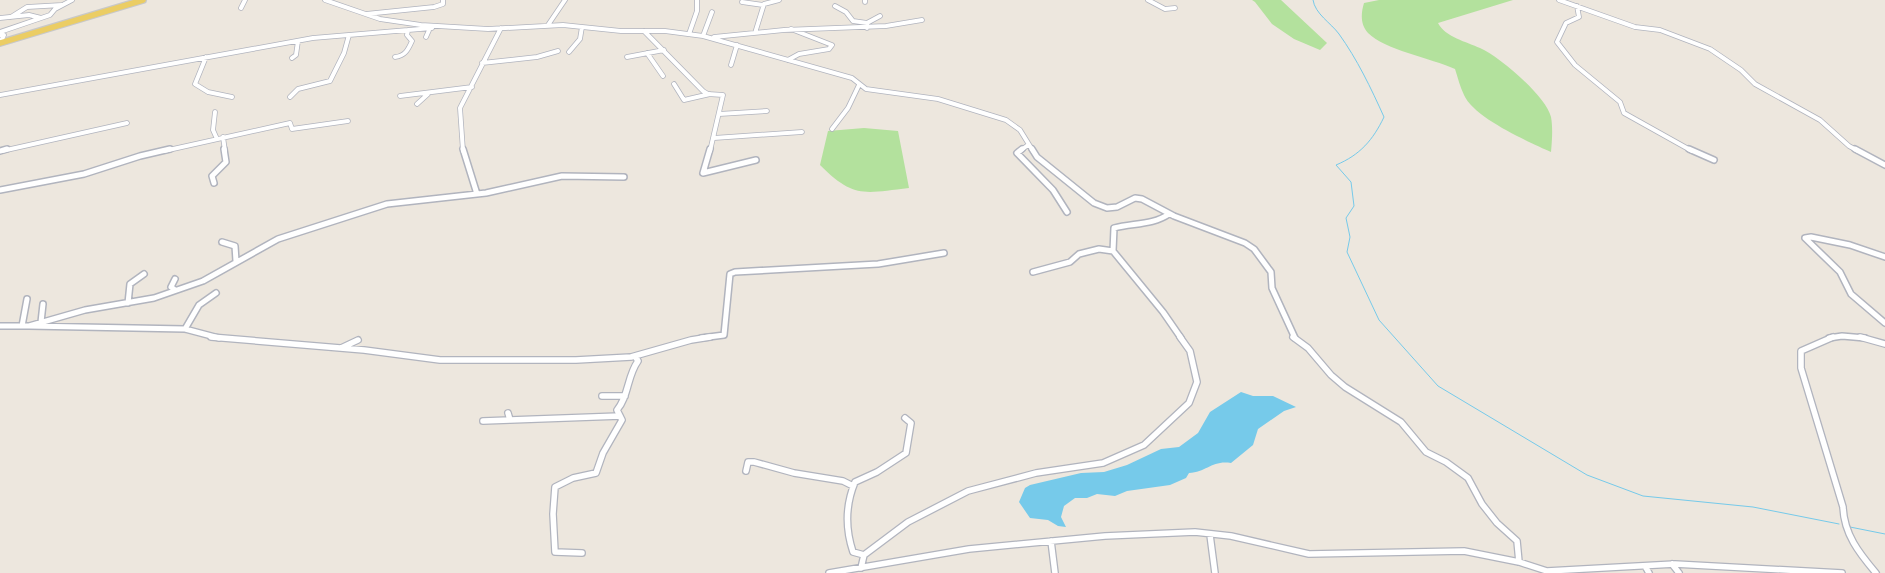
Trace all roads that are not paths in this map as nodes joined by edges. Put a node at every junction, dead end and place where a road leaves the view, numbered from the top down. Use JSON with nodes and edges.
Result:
{"nodes":[{"id":1,"x":72,"y":0,"type":"edge"},
{"id":2,"x":131,"y":0,"type":"edge"},
{"id":3,"x":143,"y":0,"type":"edge"},
{"id":4,"x":245,"y":0,"type":"edge"},
{"id":5,"x":325,"y":0,"type":"edge"},
{"id":6,"x":443,"y":0,"type":"edge"},
{"id":7,"x":565,"y":0,"type":"edge"},
{"id":8,"x":696,"y":0,"type":"edge"},
{"id":9,"x":778,"y":0,"type":"edge"},
{"id":10,"x":1148,"y":0,"type":"edge"},
{"id":11,"x":1559,"y":0,"type":"edge"},
{"id":12,"x":742,"y":2,"type":"dead end"},
{"id":13,"x":62,"y":5,"type":"junction"},
{"id":14,"x":763,"y":5,"type":"junction"},
{"id":15,"x":835,"y":6,"type":"dead end"},
{"id":16,"x":1577,"y":6,"type":"junction"},
{"id":17,"x":241,"y":8,"type":"dead end"},
{"id":18,"x":1175,"y":8,"type":"dead end"},
{"id":19,"x":712,"y":12,"type":"dead end"},
{"id":20,"x":363,"y":14,"type":"junction"},
{"id":21,"x":880,"y":16,"type":"dead end"},
{"id":22,"x":10,"y":17,"type":"junction"},
{"id":23,"x":44,"y":17,"type":"junction"},
{"id":24,"x":0,"y":18,"type":"edge"},
{"id":25,"x":922,"y":20,"type":"dead end"},
{"id":26,"x":548,"y":25,"type":"junction"},
{"id":27,"x":437,"y":26,"type":"junction"},
{"id":28,"x":867,"y":26,"type":"junction"},
{"id":29,"x":582,"y":27,"type":"junction"},
{"id":30,"x":430,"y":28,"type":"junction"},
{"id":31,"x":501,"y":28,"type":"junction"},
{"id":32,"x":791,"y":29,"type":"junction"},
{"id":33,"x":408,"y":30,"type":"junction"},
{"id":34,"x":644,"y":31,"type":"junction"},
{"id":35,"x":755,"y":32,"type":"junction"},
{"id":36,"x":690,"y":34,"type":"junction"},
{"id":37,"x":349,"y":35,"type":"junction"},
{"id":38,"x":703,"y":36,"type":"junction"},
{"id":39,"x":0,"y":38,"type":"edge"},
{"id":40,"x":426,"y":38,"type":"dead end"},
{"id":41,"x":712,"y":38,"type":"junction"},
{"id":42,"x":298,"y":41,"type":"junction"},
{"id":43,"x":737,"y":44,"type":"junction"},
{"id":44,"x":664,"y":50,"type":"junction"},
{"id":45,"x":558,"y":51,"type":"dead end"},
{"id":46,"x":569,"y":52,"type":"dead end"},
{"id":47,"x":647,"y":53,"type":"junction"},
{"id":48,"x":206,"y":57,"type":"junction"},
{"id":49,"x":395,"y":57,"type":"dead end"},
{"id":50,"x":627,"y":57,"type":"dead end"},
{"id":51,"x":292,"y":58,"type":"dead end"},
{"id":52,"x":788,"y":60,"type":"junction"},
{"id":53,"x":482,"y":63,"type":"junction"},
{"id":54,"x":731,"y":65,"type":"dead end"},
{"id":55,"x":663,"y":76,"type":"dead end"},
{"id":56,"x":674,"y":84,"type":"dead end"},
{"id":57,"x":858,"y":85,"type":"junction"},
{"id":58,"x":472,"y":87,"type":"junction"},
{"id":59,"x":431,"y":92,"type":"junction"},
{"id":60,"x":710,"y":94,"type":"junction"},
{"id":61,"x":0,"y":95,"type":"edge"},
{"id":62,"x":400,"y":96,"type":"dead end"},
{"id":63,"x":232,"y":97,"type":"dead end"},
{"id":64,"x":290,"y":97,"type":"dead end"},
{"id":65,"x":417,"y":104,"type":"dead end"},
{"id":66,"x":767,"y":111,"type":"dead end"},
{"id":67,"x":214,"y":112,"type":"dead end"},
{"id":68,"x":718,"y":114,"type":"junction"},
{"id":69,"x":348,"y":121,"type":"dead end"},
{"id":70,"x":127,"y":124,"type":"dead end"},
{"id":71,"x":832,"y":129,"type":"dead end"},
{"id":72,"x":802,"y":132,"type":"dead end"},
{"id":73,"x":223,"y":137,"type":"junction"},
{"id":74,"x":714,"y":138,"type":"junction"},
{"id":75,"x":217,"y":139,"type":"junction"},
{"id":76,"x":1028,"y":146,"type":"junction"},
{"id":77,"x":0,"y":151,"type":"edge"},
{"id":78,"x":756,"y":160,"type":"dead end"},
{"id":79,"x":1714,"y":160,"type":"dead end"},
{"id":80,"x":1885,"y":165,"type":"edge"},
{"id":81,"x":624,"y":177,"type":"dead end"},
{"id":82,"x":214,"y":183,"type":"dead end"},
{"id":83,"x":0,"y":190,"type":"edge"},
{"id":84,"x":477,"y":194,"type":"junction"},
{"id":85,"x":1067,"y":212,"type":"dead end"},
{"id":86,"x":1169,"y":214,"type":"junction"},
{"id":87,"x":222,"y":242,"type":"dead end"},
{"id":88,"x":1113,"y":250,"type":"junction"},
{"id":89,"x":944,"y":253,"type":"dead end"},
{"id":90,"x":1885,"y":257,"type":"edge"},
{"id":91,"x":236,"y":261,"type":"junction"},
{"id":92,"x":1033,"y":272,"type":"dead end"},
{"id":93,"x":144,"y":274,"type":"dead end"},
{"id":94,"x":174,"y":279,"type":"dead end"},
{"id":95,"x":175,"y":290,"type":"junction"},
{"id":96,"x":216,"y":293,"type":"dead end"},
{"id":97,"x":27,"y":298,"type":"dead end"},
{"id":98,"x":128,"y":303,"type":"junction"},
{"id":99,"x":44,"y":304,"type":"dead end"},
{"id":100,"x":41,"y":322,"type":"junction"},
{"id":101,"x":1885,"y":323,"type":"edge"},
{"id":102,"x":0,"y":326,"type":"edge"},
{"id":103,"x":22,"y":326,"type":"junction"},
{"id":104,"x":29,"y":326,"type":"junction"},
{"id":105,"x":185,"y":329,"type":"junction"},
{"id":106,"x":358,"y":340,"type":"dead end"},
{"id":107,"x":1885,"y":344,"type":"edge"},
{"id":108,"x":338,"y":349,"type":"junction"},
{"id":109,"x":634,"y":356,"type":"junction"},
{"id":110,"x":602,"y":396,"type":"dead end"},
{"id":111,"x":625,"y":396,"type":"junction"},
{"id":112,"x":508,"y":413,"type":"dead end"},
{"id":113,"x":620,"y":416,"type":"junction"},
{"id":114,"x":905,"y":418,"type":"dead end"},
{"id":115,"x":510,"y":420,"type":"junction"},
{"id":116,"x":484,"y":421,"type":"dead end"},
{"id":117,"x":746,"y":471,"type":"dead end"},
{"id":118,"x":853,"y":486,"type":"junction"},
{"id":119,"x":1210,"y":535,"type":"junction"},
{"id":120,"x":1051,"y":541,"type":"junction"},
{"id":121,"x":582,"y":552,"type":"dead end"},
{"id":122,"x":864,"y":555,"type":"junction"},
{"id":123,"x":1519,"y":562,"type":"junction"},
{"id":124,"x":1672,"y":564,"type":"junction"},
{"id":125,"x":1645,"y":566,"type":"junction"},
{"id":126,"x":865,"y":569,"type":"edge"},
{"id":127,"x":1547,"y":572,"type":"edge"},
{"id":128,"x":829,"y":573,"type":"edge"},
{"id":129,"x":1055,"y":573,"type":"edge"},
{"id":130,"x":1215,"y":573,"type":"edge"},
{"id":131,"x":1649,"y":573,"type":"edge"},
{"id":132,"x":1679,"y":573,"type":"edge"},
{"id":133,"x":1842,"y":573,"type":"edge"},
{"id":134,"x":1876,"y":573,"type":"edge"}],
"edges":[{"from":1,"to":13,"type":"street"},
{"from":2,"to":39,"type":"main road"},
{"from":3,"to":39,"type":"main road"},
{"from":4,"to":17,"type":"street"},
{"from":5,"to":20,"type":"street"},
{"from":6,"to":20,"type":"street"},
{"from":7,"to":26,"type":"street"},
{"from":8,"to":36,"type":"street"},
{"from":9,"to":14,"type":"street"},
{"from":10,"to":18,"type":"street"},
{"from":11,"to":16,"type":"street"},
{"from":12,"to":14,"type":"street"},
{"from":13,"to":22,"type":"street"},
{"from":13,"to":23,"type":"street"},
{"from":14,"to":35,"type":"street"},
{"from":15,"to":28,"type":"street"},
{"from":16,"to":79,"type":"street"},
{"from":16,"to":80,"type":"street"},
{"from":19,"to":38,"type":"street"},
{"from":20,"to":27,"type":"street"},
{"from":21,"to":28,"type":"street"},
{"from":22,"to":23,"type":"street"},
{"from":22,"to":24,"type":"street"},
{"from":23,"to":39,"type":"street"},
{"from":25,"to":28,"type":"street"},
{"from":26,"to":29,"type":"street"},
{"from":26,"to":31,"type":"street"},
{"from":27,"to":30,"type":"street"},
{"from":27,"to":31,"type":"street"},
{"from":28,"to":32,"type":"street"},
{"from":29,"to":34,"type":"street"},
{"from":29,"to":46,"type":"street"},
{"from":30,"to":33,"type":"street"},
{"from":30,"to":40,"type":"street"},
{"from":31,"to":53,"type":"street"},
{"from":32,"to":35,"type":"street"},
{"from":32,"to":52,"type":"street"},
{"from":33,"to":37,"type":"street"},
{"from":33,"to":49,"type":"street"},
{"from":34,"to":36,"type":"street"},
{"from":34,"to":44,"type":"street"},
{"from":35,"to":41,"type":"street"},
{"from":36,"to":38,"type":"street"},
{"from":37,"to":42,"type":"street"},
{"from":37,"to":64,"type":"street"},
{"from":38,"to":41,"type":"street"},
{"from":41,"to":43,"type":"street"},
{"from":42,"to":48,"type":"street"},
{"from":42,"to":51,"type":"street"},
{"from":43,"to":52,"type":"street"},
{"from":43,"to":54,"type":"street"},
{"from":44,"to":47,"type":"street"},
{"from":44,"to":60,"type":"street"},
{"from":45,"to":53,"type":"street"},
{"from":47,"to":50,"type":"street"},
{"from":47,"to":55,"type":"street"},
{"from":48,"to":61,"type":"street"},
{"from":48,"to":63,"type":"street"},
{"from":52,"to":57,"type":"street"},
{"from":53,"to":58,"type":"street"},
{"from":56,"to":60,"type":"street"},
{"from":57,"to":71,"type":"street"},
{"from":57,"to":76,"type":"street"},
{"from":58,"to":59,"type":"street"},
{"from":58,"to":84,"type":"street"},
{"from":59,"to":62,"type":"street"},
{"from":59,"to":65,"type":"street"},
{"from":60,"to":68,"type":"street"},
{"from":66,"to":68,"type":"street"},
{"from":67,"to":75,"type":"street"},
{"from":68,"to":74,"type":"street"},
{"from":69,"to":73,"type":"street"},
{"from":70,"to":77,"type":"street"},
{"from":72,"to":74,"type":"street"},
{"from":73,"to":75,"type":"street"},
{"from":73,"to":82,"type":"street"},
{"from":74,"to":78,"type":"street"},
{"from":75,"to":83,"type":"street"},
{"from":76,"to":85,"type":"street"},
{"from":76,"to":86,"type":"street"},
{"from":81,"to":84,"type":"street"},
{"from":84,"to":91,"type":"street"},
{"from":86,"to":88,"type":"street"},
{"from":86,"to":123,"type":"street"},
{"from":87,"to":91,"type":"street"},
{"from":88,"to":92,"type":"street"},
{"from":88,"to":122,"type":"street"},
{"from":89,"to":109,"type":"street"},
{"from":90,"to":101,"type":"street"},
{"from":91,"to":95,"type":"street"},
{"from":93,"to":98,"type":"street"},
{"from":94,"to":95,"type":"street"},
{"from":95,"to":98,"type":"street"},
{"from":96,"to":105,"type":"street"},
{"from":97,"to":103,"type":"street"},
{"from":98,"to":100,"type":"street"},
{"from":99,"to":100,"type":"street"},
{"from":100,"to":104,"type":"street"},
{"from":102,"to":103,"type":"street"},
{"from":103,"to":104,"type":"street"},
{"from":104,"to":105,"type":"street"},
{"from":105,"to":108,"type":"street"},
{"from":106,"to":108,"type":"street"},
{"from":107,"to":134,"type":"street"},
{"from":108,"to":109,"type":"street"},
{"from":109,"to":111,"type":"street"},
{"from":110,"to":111,"type":"street"},
{"from":111,"to":113,"type":"street"},
{"from":112,"to":115,"type":"street"},
{"from":113,"to":115,"type":"street"},
{"from":113,"to":121,"type":"street"},
{"from":114,"to":118,"type":"street"},
{"from":115,"to":116,"type":"street"},
{"from":117,"to":118,"type":"street"},
{"from":118,"to":122,"type":"street"},
{"from":119,"to":120,"type":"street"},
{"from":119,"to":123,"type":"street"},
{"from":119,"to":130,"type":"street"},
{"from":120,"to":126,"type":"street"},
{"from":120,"to":129,"type":"street"},
{"from":122,"to":126,"type":"street"},
{"from":123,"to":127,"type":"street"},
{"from":124,"to":125,"type":"street"},
{"from":124,"to":132,"type":"street"},
{"from":124,"to":133,"type":"street"},
{"from":125,"to":127,"type":"street"},
{"from":125,"to":131,"type":"street"},
{"from":126,"to":128,"type":"street"}]}
